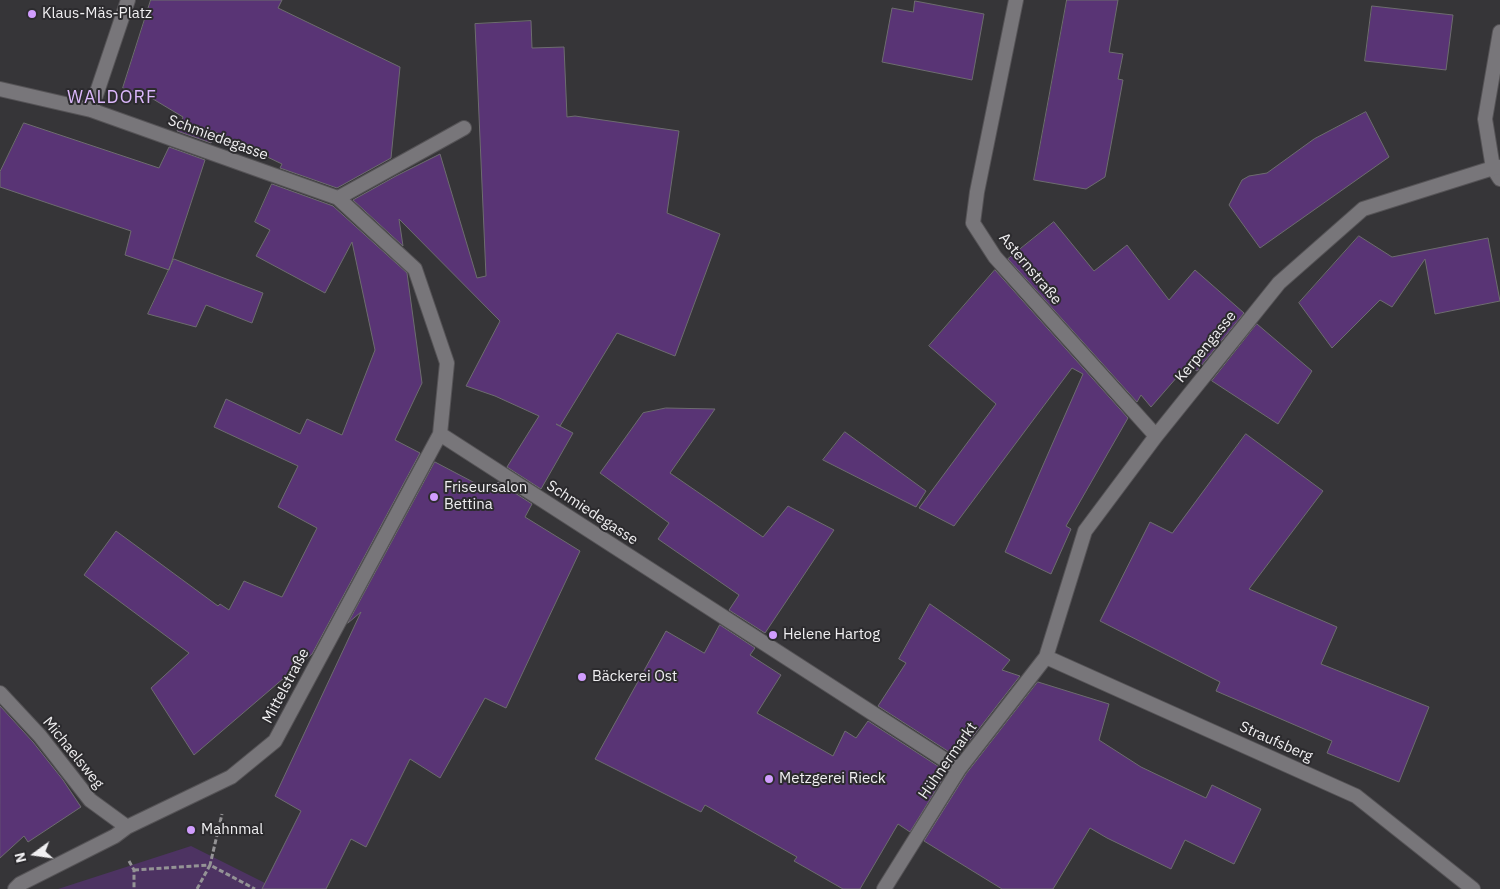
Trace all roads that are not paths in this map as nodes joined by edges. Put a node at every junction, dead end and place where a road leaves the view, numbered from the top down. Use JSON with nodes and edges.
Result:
{"nodes":[{"id":1,"x":128,"y":0,"type":"edge"},
{"id":2,"x":1016,"y":0,"type":"edge"},
{"id":3,"x":1500,"y":32,"type":"edge"},
{"id":4,"x":0,"y":89,"type":"edge"},
{"id":5,"x":91,"y":110,"type":"junction"},
{"id":6,"x":464,"y":128,"type":"dead end"},
{"id":7,"x":1498,"y":171,"type":"edge"},
{"id":8,"x":338,"y":198,"type":"junction"},
{"id":9,"x":440,"y":434,"type":"junction"},
{"id":10,"x":1156,"y":436,"type":"junction"},
{"id":11,"x":1046,"y":657,"type":"junction"},
{"id":12,"x":0,"y":693,"type":"edge"},
{"id":13,"x":958,"y":769,"type":"junction"},
{"id":14,"x":127,"y":827,"type":"junction"},
{"id":15,"x":15,"y":889,"type":"edge"},
{"id":16,"x":884,"y":889,"type":"edge"},
{"id":17,"x":1473,"y":889,"type":"edge"}],
"edges":[{"from":1,"to":5,"type":"street"},
{"from":2,"to":10,"type":"street","name":"Asternstraße"},
{"from":3,"to":7,"type":"street"},
{"from":4,"to":5,"type":"street","name":"Schmiedegasse"},
{"from":5,"to":8,"type":"street","name":"Schmiedegasse"},
{"from":6,"to":8,"type":"street"},
{"from":7,"to":10,"type":"street","name":"Kerpengasse"},
{"from":8,"to":9,"type":"street","name":"Schmiedegasse"},
{"from":9,"to":13,"type":"street","name":"Schmiedegasse"},
{"from":9,"to":14,"type":"street","name":"Mittelstraße"},
{"from":10,"to":11,"type":"street","name":"Kerpengasse"},
{"from":11,"to":13,"type":"street","name":"Hühnermarkt"},
{"from":11,"to":17,"type":"street","name":"Straufsberg"},
{"from":12,"to":14,"type":"street","name":"Michaelsweg"},
{"from":13,"to":16,"type":"street","name":"Hühnermarkt"},
{"from":14,"to":15,"type":"street","name":"Mittelstraße"}]}
